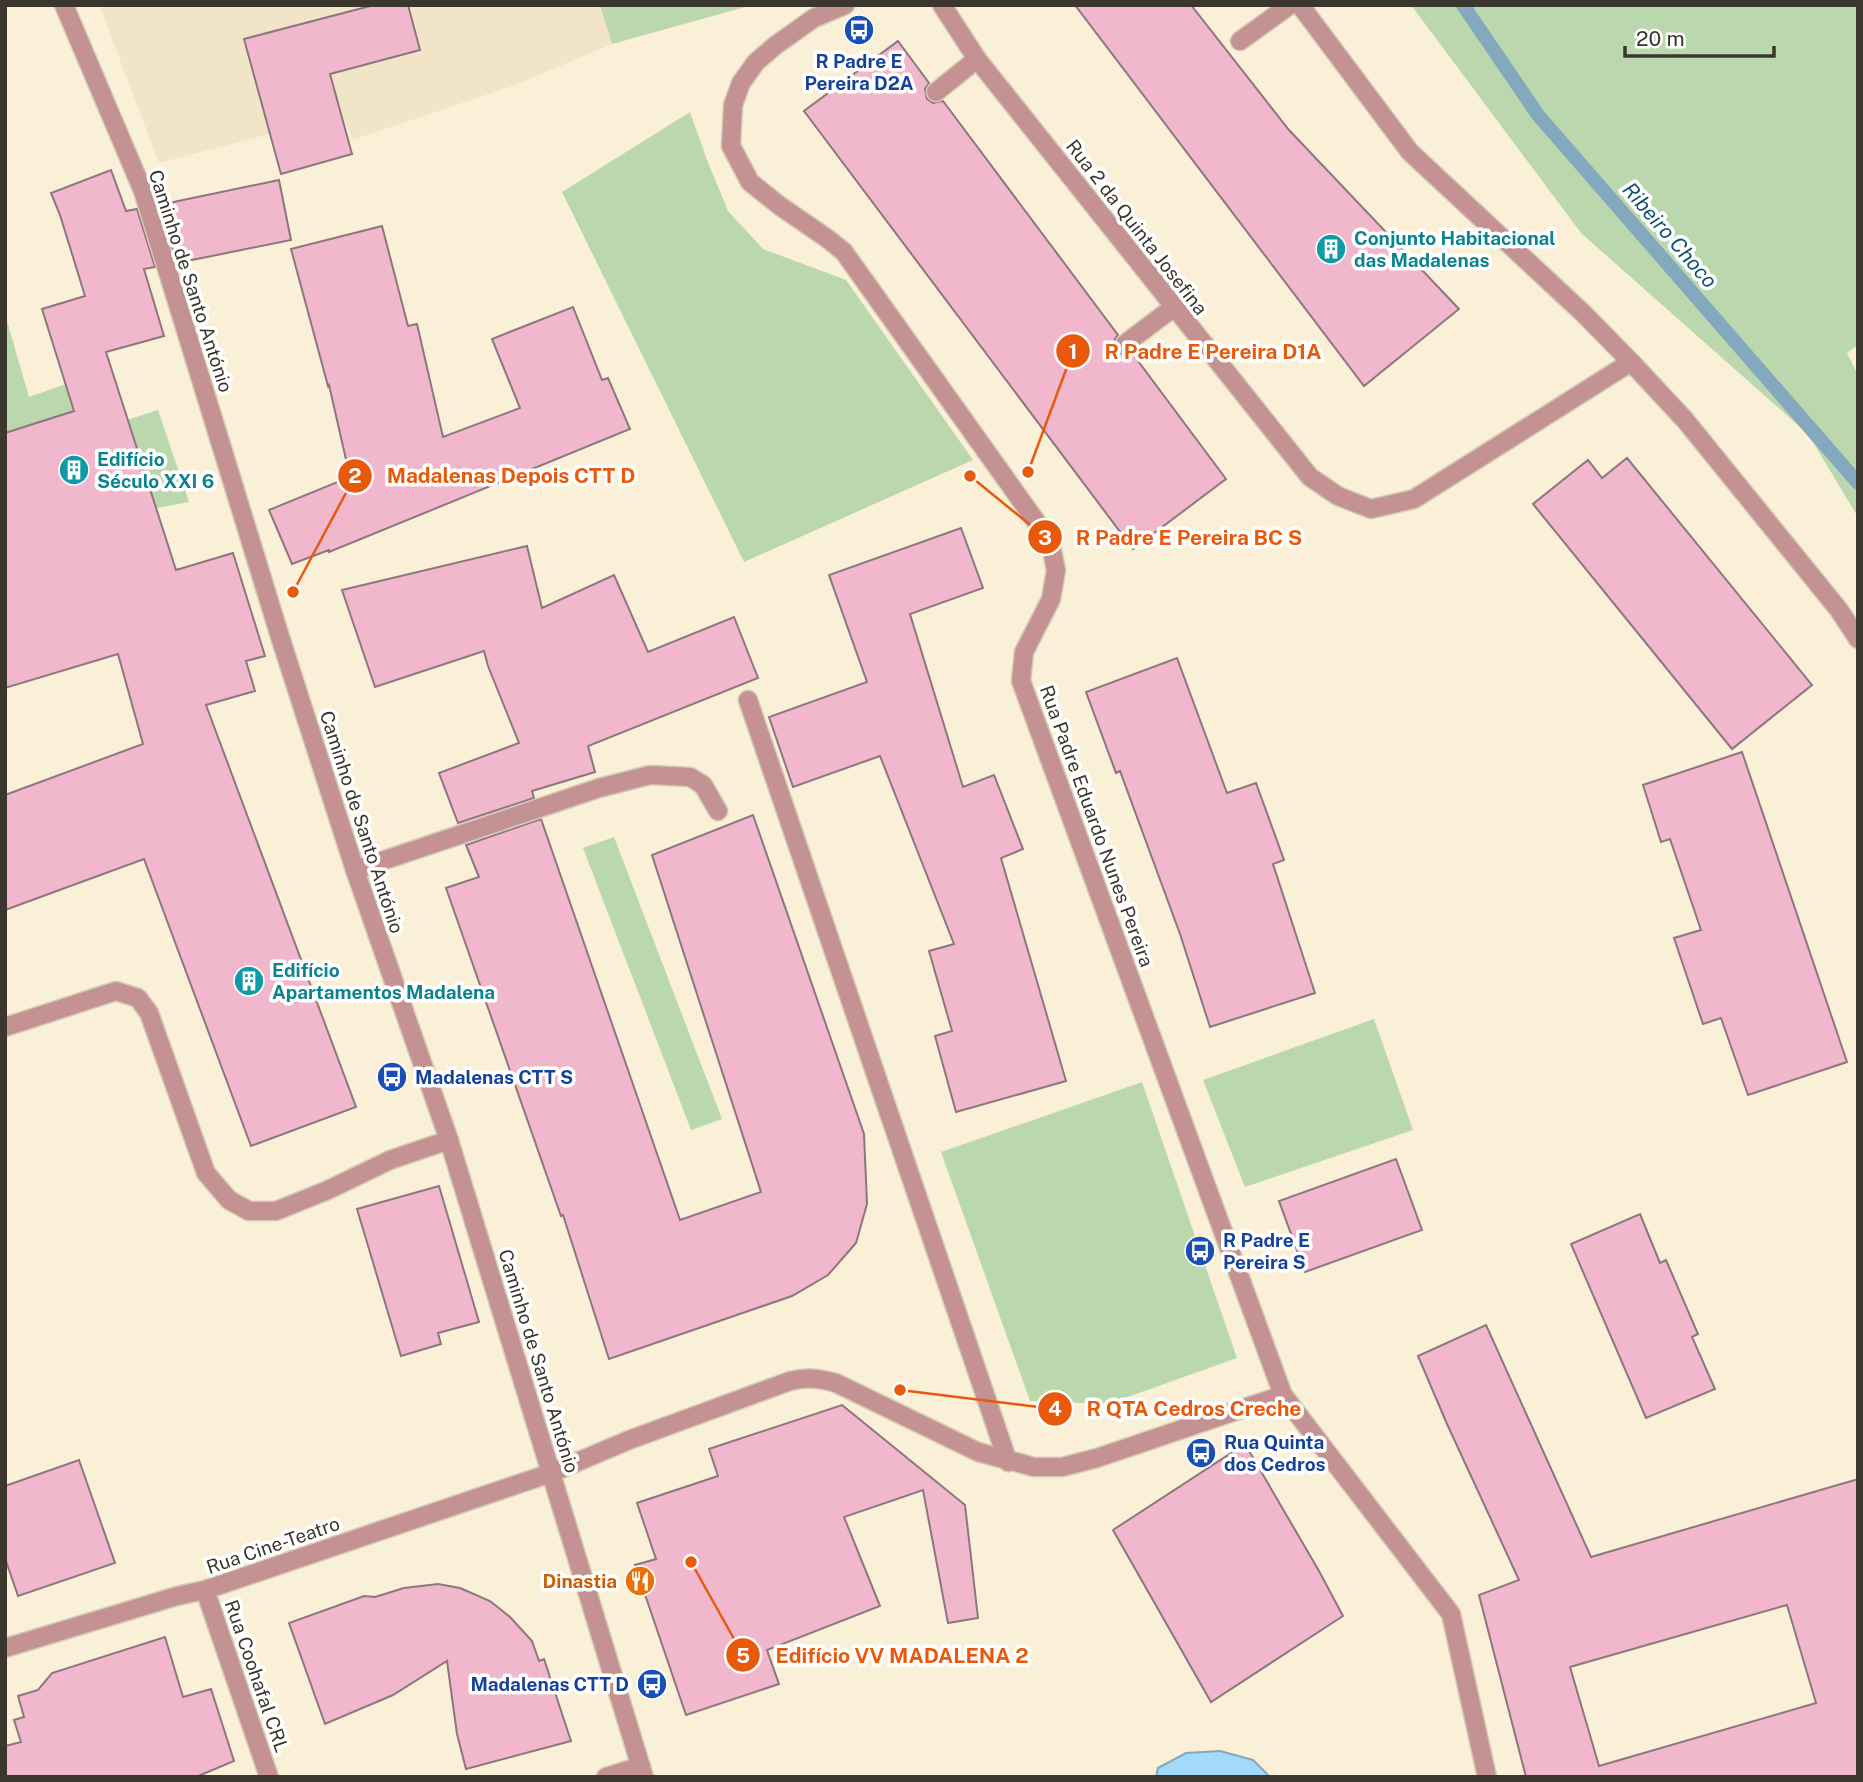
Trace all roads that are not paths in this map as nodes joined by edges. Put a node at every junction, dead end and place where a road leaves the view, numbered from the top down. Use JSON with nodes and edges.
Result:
{"nodes":[{"id":1,"x":64,"y":5,"type":"edge"},
{"id":2,"x":845,"y":5,"type":"edge"},
{"id":3,"x":943,"y":5,"type":"edge"},
{"id":4,"x":1290,"y":5,"type":"edge"},
{"id":5,"x":1300,"y":5,"type":"edge"},
{"id":6,"x":1240,"y":41,"type":"dead end"},
{"id":7,"x":977,"y":59,"type":"junction"},
{"id":8,"x":936,"y":92,"type":"dead end"},
{"id":9,"x":1174,"y":307,"type":"junction"},
{"id":10,"x":1125,"y":344,"type":"dead end"},
{"id":11,"x":1631,"y":362,"type":"junction"},
{"id":12,"x":1858,"y":639,"type":"edge"},
{"id":13,"x":748,"y":701,"type":"dead end"},
{"id":14,"x":718,"y":811,"type":"dead end"},
{"id":15,"x":355,"y":870,"type":"junction"},
{"id":16,"x":5,"y":1027,"type":"edge"},
{"id":17,"x":449,"y":1140,"type":"junction"},
{"id":18,"x":1283,"y":1395,"type":"junction"},
{"id":19,"x":1008,"y":1462,"type":"junction"},
{"id":20,"x":551,"y":1473,"type":"junction"},
{"id":21,"x":205,"y":1590,"type":"junction"},
{"id":22,"x":5,"y":1648,"type":"edge"},
{"id":23,"x":643,"y":1771,"type":"edge"},
{"id":24,"x":269,"y":1777,"type":"edge"},
{"id":25,"x":606,"y":1777,"type":"edge"},
{"id":26,"x":1487,"y":1777,"type":"edge"}],
"edges":[{"from":1,"to":15,"type":"street","name":"Caminho de Santo António"},
{"from":2,"to":18,"type":"street","name":"Rua Padre Eduardo Nunes Pereira"},
{"from":3,"to":7,"type":"street","name":"Rua 2 da Quinta Josefina"},
{"from":4,"to":6,"type":"street"},
{"from":5,"to":11,"type":"street"},
{"from":7,"to":8,"type":"street"},
{"from":7,"to":9,"type":"street","name":"Rua 2 da Quinta Josefina"},
{"from":9,"to":10,"type":"street"},
{"from":9,"to":11,"type":"street","name":"Rua 2 da Quinta Josefina"},
{"from":11,"to":12,"type":"street"},
{"from":13,"to":19,"type":"street"},
{"from":14,"to":15,"type":"street"},
{"from":15,"to":17,"type":"street","name":"Caminho de Santo António"},
{"from":16,"to":17,"type":"street"},
{"from":17,"to":20,"type":"street","name":"Caminho de Santo António"},
{"from":18,"to":19,"type":"street"},
{"from":18,"to":26,"type":"street"},
{"from":19,"to":20,"type":"street"},
{"from":20,"to":21,"type":"street","name":"Rua Cine-Teatro"},
{"from":20,"to":23,"type":"street","name":"Caminho de Santo António"},
{"from":21,"to":22,"type":"street","name":"Rua Cine-Teatro"},
{"from":21,"to":24,"type":"street","name":"Rua Coohafal CRL"},
{"from":23,"to":25,"type":"street"}]}
